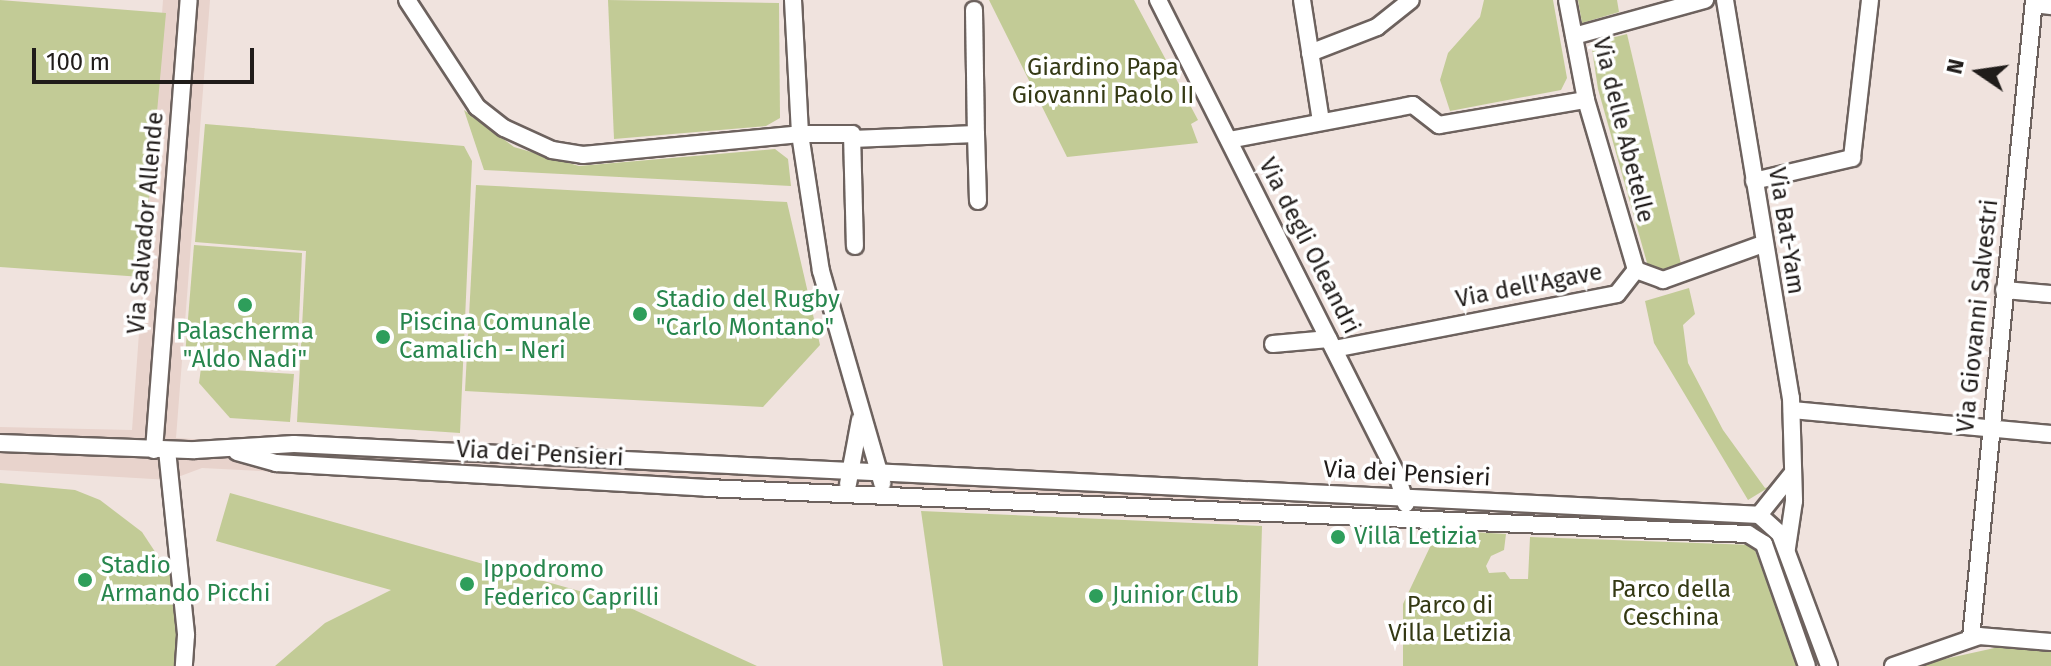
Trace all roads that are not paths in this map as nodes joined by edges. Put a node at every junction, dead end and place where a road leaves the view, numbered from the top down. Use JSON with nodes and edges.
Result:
{"nodes":[{"id":1,"x":189,"y":0,"type":"edge"},
{"id":2,"x":407,"y":0,"type":"edge"},
{"id":3,"x":793,"y":0,"type":"edge"},
{"id":4,"x":1158,"y":0,"type":"edge"},
{"id":5,"x":1302,"y":0,"type":"edge"},
{"id":6,"x":1411,"y":0,"type":"edge"},
{"id":7,"x":1567,"y":0,"type":"edge"},
{"id":8,"x":1705,"y":0,"type":"edge"},
{"id":9,"x":1725,"y":0,"type":"edge"},
{"id":10,"x":1870,"y":0,"type":"edge"},
{"id":11,"x":2034,"y":2,"type":"edge"},
{"id":12,"x":2051,"y":6,"type":"edge"},
{"id":13,"x":974,"y":10,"type":"dead end"},
{"id":14,"x":1574,"y":36,"type":"junction"},
{"id":15,"x":1310,"y":53,"type":"junction"},
{"id":16,"x":1586,"y":100,"type":"junction"},
{"id":17,"x":1321,"y":122,"type":"junction"},
{"id":18,"x":800,"y":134,"type":"junction"},
{"id":19,"x":976,"y":134,"type":"junction"},
{"id":20,"x":852,"y":139,"type":"junction"},
{"id":21,"x":1229,"y":140,"type":"junction"},
{"id":22,"x":1754,"y":181,"type":"junction"},
{"id":23,"x":978,"y":201,"type":"dead end"},
{"id":24,"x":1763,"y":244,"type":"junction"},
{"id":25,"x":855,"y":246,"type":"dead end"},
{"id":26,"x":1636,"y":270,"type":"junction"},
{"id":27,"x":2004,"y":290,"type":"junction"},
{"id":28,"x":2051,"y":294,"type":"edge"},
{"id":29,"x":1273,"y":344,"type":"dead end"},
{"id":30,"x":1332,"y":344,"type":"junction"},
{"id":31,"x":1792,"y":410,"type":"junction"},
{"id":32,"x":861,"y":419,"type":"junction"},
{"id":33,"x":1990,"y":429,"type":"junction"},
{"id":34,"x":2051,"y":434,"type":"edge"},
{"id":35,"x":0,"y":443,"type":"edge"},
{"id":36,"x":161,"y":450,"type":"junction"},
{"id":37,"x":232,"y":450,"type":"junction"},
{"id":38,"x":1793,"y":470,"type":"junction"},
{"id":39,"x":848,"y":474,"type":"junction"},
{"id":40,"x":882,"y":476,"type":"junction"},
{"id":41,"x":848,"y":493,"type":"junction"},
{"id":42,"x":881,"y":494,"type":"junction"},
{"id":43,"x":1405,"y":498,"type":"junction"},
{"id":44,"x":1759,"y":515,"type":"junction"},
{"id":45,"x":1410,"y":517,"type":"junction"},
{"id":46,"x":1786,"y":549,"type":"junction"},
{"id":47,"x":1971,"y":638,"type":"junction"},
{"id":48,"x":2051,"y":642,"type":"edge"},
{"id":49,"x":184,"y":666,"type":"edge"},
{"id":50,"x":1807,"y":666,"type":"edge"},
{"id":51,"x":1829,"y":666,"type":"edge"},
{"id":52,"x":1893,"y":666,"type":"edge"}],
"edges":[{"from":1,"to":36,"type":"street","name":"Via Salvador Allende"},
{"from":2,"to":18,"type":"street"},
{"from":3,"to":18,"type":"street"},
{"from":4,"to":21,"type":"street","name":"Via degli Oleandri"},
{"from":5,"to":15,"type":"street"},
{"from":6,"to":15,"type":"street"},
{"from":7,"to":14,"type":"street","name":"Via delle Abetelle"},
{"from":8,"to":14,"type":"street"},
{"from":9,"to":22,"type":"street","name":"Via Bat-Yam"},
{"from":10,"to":22,"type":"street"},
{"from":11,"to":12,"type":"street"},
{"from":11,"to":27,"type":"street","name":"Via Giovanni Salvestri"},
{"from":13,"to":19,"type":"street"},
{"from":14,"to":16,"type":"street","name":"Via delle Abetelle"},
{"from":15,"to":17,"type":"street"},
{"from":16,"to":17,"type":"street"},
{"from":16,"to":26,"type":"street","name":"Via delle Abetelle"},
{"from":17,"to":21,"type":"street"},
{"from":18,"to":20,"type":"street"},
{"from":18,"to":32,"type":"street"},
{"from":19,"to":20,"type":"street"},
{"from":19,"to":23,"type":"street"},
{"from":20,"to":25,"type":"street"},
{"from":21,"to":30,"type":"street","name":"Via degli Oleandri"},
{"from":22,"to":24,"type":"street","name":"Via Bat-Yam"},
{"from":24,"to":26,"type":"street","name":"Via dell'Agave"},
{"from":24,"to":31,"type":"street","name":"Via Bat-Yam"},
{"from":26,"to":30,"type":"street","name":"Via dell'Agave"},
{"from":27,"to":28,"type":"street"},
{"from":27,"to":33,"type":"street","name":"Via Giovanni Salvestri"},
{"from":29,"to":30,"type":"street","name":"Via dell'Agave"},
{"from":30,"to":43,"type":"street","name":"Via degli Oleandri"},
{"from":31,"to":33,"type":"street"},
{"from":31,"to":38,"type":"street","name":"Via Bat-Yam"},
{"from":32,"to":39,"type":"street"},
{"from":32,"to":40,"type":"street"},
{"from":33,"to":34,"type":"street"},
{"from":33,"to":47,"type":"street","name":"Via Giovanni Salvestri"},
{"from":35,"to":36,"type":"street","name":"Via dei Pensieri"},
{"from":36,"to":37,"type":"street","name":"Via dei Pensieri"},
{"from":36,"to":49,"type":"street","name":"Via Salvador Allende"},
{"from":37,"to":39,"type":"street","name":"Via dei Pensieri"},
{"from":37,"to":41,"type":"street","name":"Via dei Pensieri"},
{"from":38,"to":44,"type":"street"},
{"from":38,"to":46,"type":"street","name":"Via Bat-Yam"},
{"from":39,"to":40,"type":"street","name":"Via dei Pensieri"},
{"from":39,"to":41,"type":"street"},
{"from":40,"to":42,"type":"street"},
{"from":40,"to":43,"type":"street","name":"Via dei Pensieri"},
{"from":41,"to":42,"type":"street","name":"Via dei Pensieri"},
{"from":42,"to":45,"type":"street","name":"Via dei Pensieri"},
{"from":43,"to":44,"type":"street","name":"Via dei Pensieri"},
{"from":43,"to":45,"type":"street","name":"Via degli Oleandri"},
{"from":44,"to":46,"type":"street"},
{"from":45,"to":50,"type":"street","name":"Via dei Pensieri"},
{"from":46,"to":51,"type":"street"},
{"from":47,"to":48,"type":"street"},
{"from":47,"to":52,"type":"street"}]}
